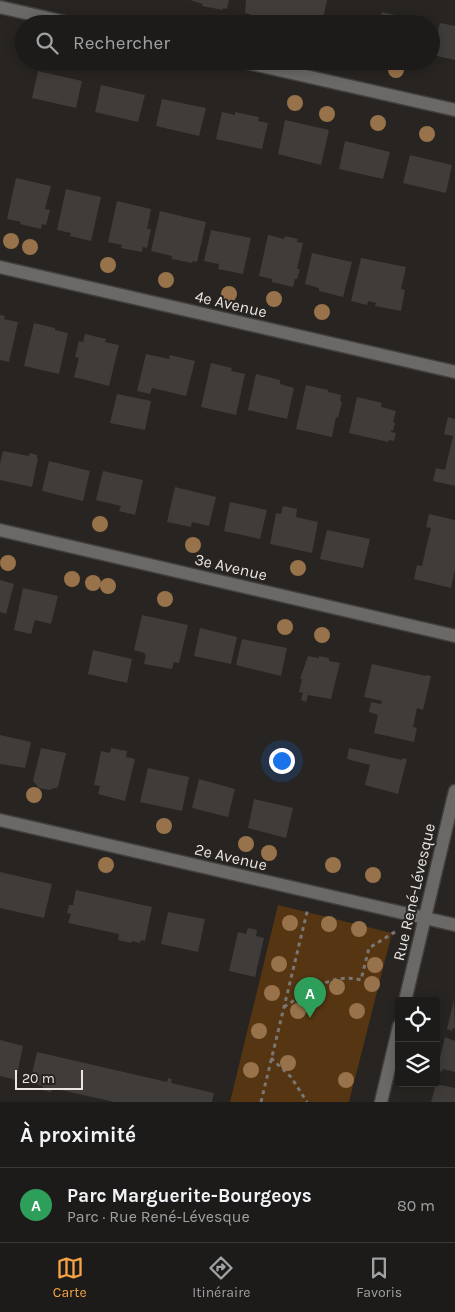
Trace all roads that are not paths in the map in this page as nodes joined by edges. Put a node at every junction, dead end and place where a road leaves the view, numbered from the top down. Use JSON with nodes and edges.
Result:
{"nodes":[{"id":1,"x":0,"y":7,"type":"edge"},
{"id":2,"x":35,"y":15,"type":"edge"},
{"id":3,"x":279,"y":70,"type":"edge"},
{"id":4,"x":455,"y":110,"type":"edge"},
{"id":5,"x":0,"y":267,"type":"edge"},
{"id":6,"x":455,"y":372,"type":"edge"},
{"id":7,"x":0,"y":530,"type":"edge"},
{"id":8,"x":455,"y":636,"type":"edge"},
{"id":9,"x":455,"y":791,"type":"edge"},
{"id":10,"x":0,"y":820,"type":"edge"},
{"id":11,"x":424,"y":918,"type":"junction"},
{"id":12,"x":455,"y":925,"type":"edge"},
{"id":13,"x":406,"y":997,"type":"edge"},
{"id":14,"x":395,"y":1042,"type":"edge"},
{"id":15,"x":381,"y":1102,"type":"edge"}],
"edges":[{"from":1,"to":2,"type":"street"},
{"from":3,"to":4,"type":"street"},
{"from":5,"to":6,"type":"street","name":"4e Avenue"},
{"from":7,"to":8,"type":"street","name":"3e Avenue"},
{"from":9,"to":11,"type":"street","name":"Rue René-Lévesque"},
{"from":10,"to":11,"type":"street","name":"2e Avenue"},
{"from":11,"to":12,"type":"street","name":"2e Avenue"},
{"from":11,"to":13,"type":"street","name":"Rue René-Lévesque"},
{"from":14,"to":15,"type":"street"}]}
